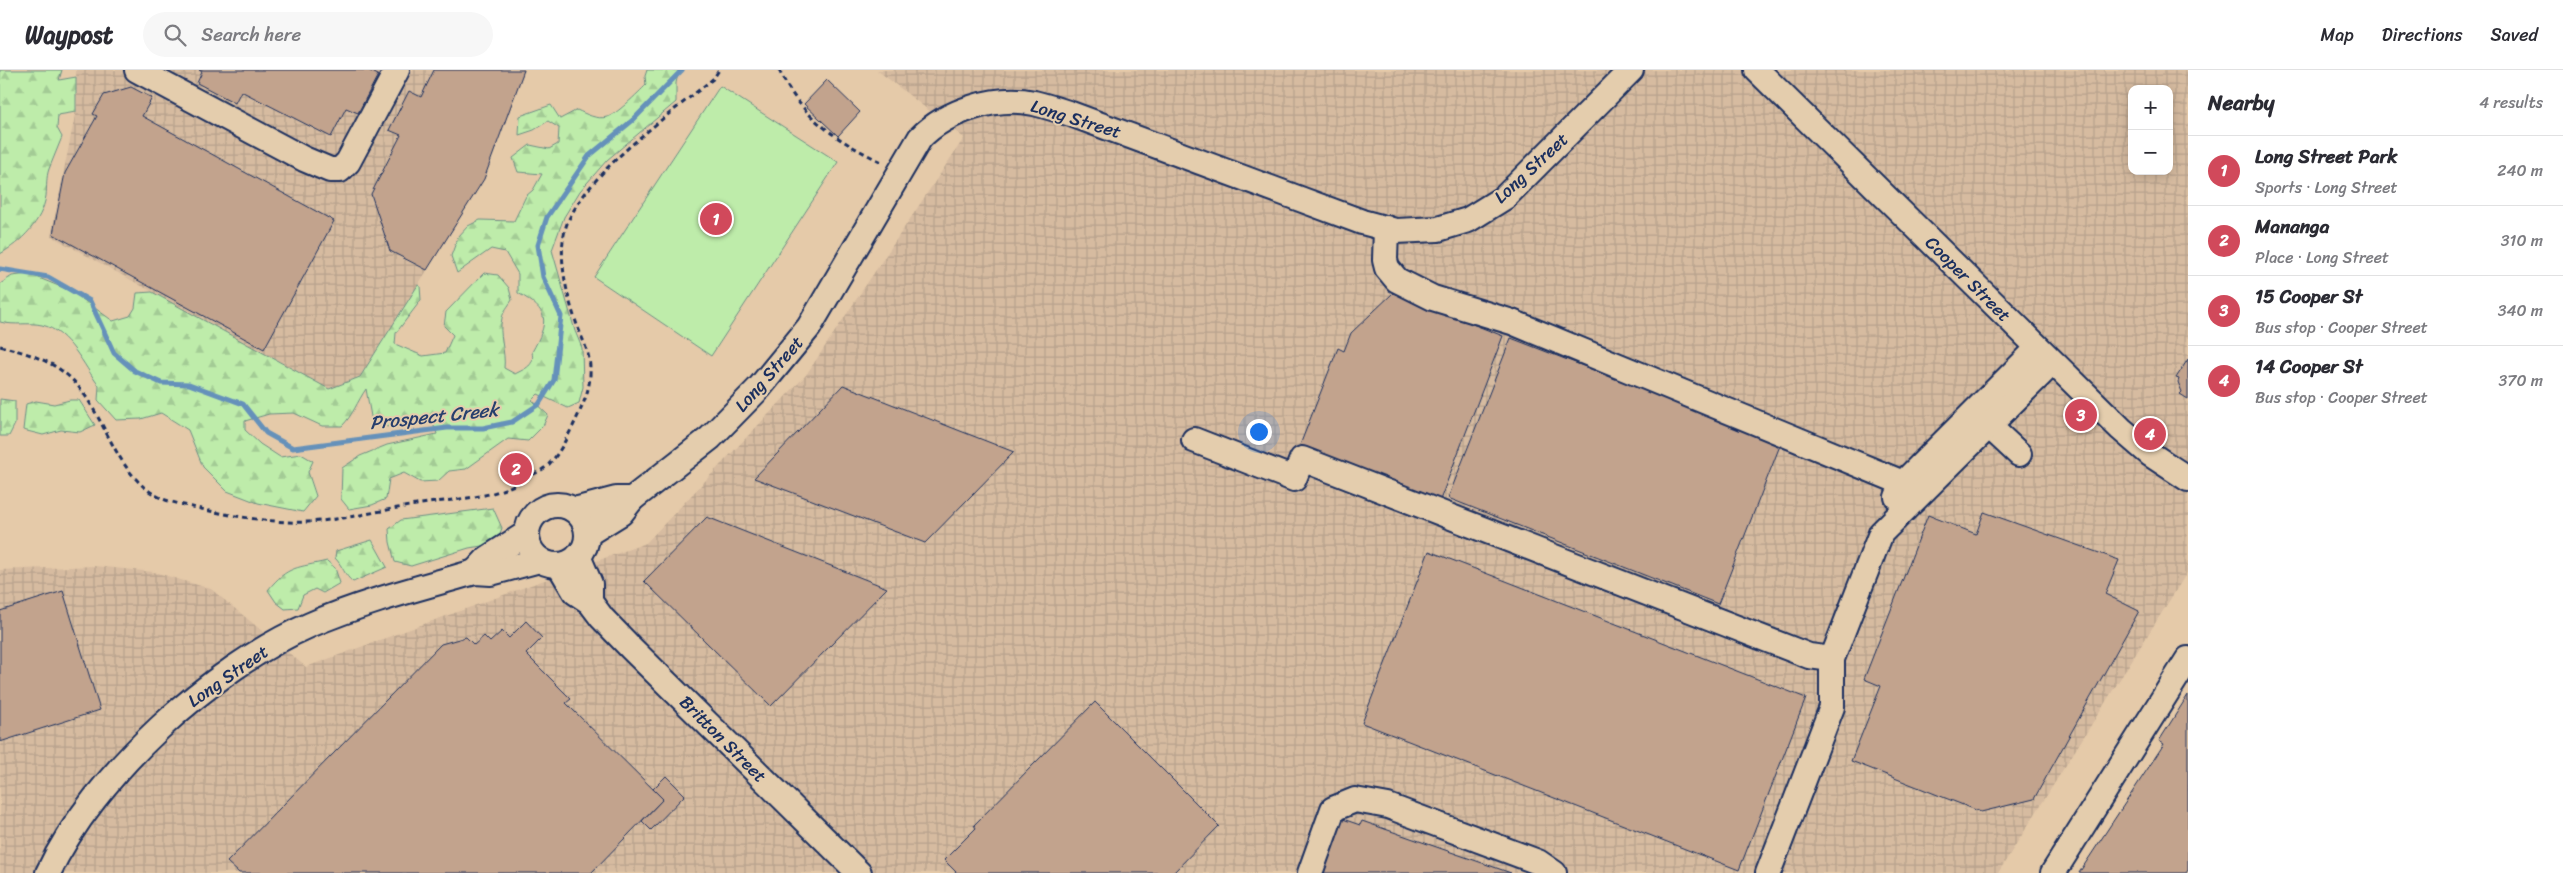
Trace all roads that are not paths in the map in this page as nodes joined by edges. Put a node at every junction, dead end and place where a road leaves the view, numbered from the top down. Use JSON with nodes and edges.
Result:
{"nodes":[{"id":1,"x":137,"y":70,"type":"edge"},
{"id":2,"x":397,"y":70,"type":"edge"},
{"id":3,"x":1631,"y":70,"type":"edge"},
{"id":4,"x":1756,"y":70,"type":"edge"},
{"id":5,"x":1386,"y":228,"type":"junction"},
{"id":6,"x":2045,"y":356,"type":"junction"},
{"id":7,"x":1989,"y":426,"type":"junction"},
{"id":8,"x":1194,"y":440,"type":"dead end"},
{"id":9,"x":2019,"y":454,"type":"dead end"},
{"id":10,"x":2188,"y":479,"type":"edge"},
{"id":11,"x":1903,"y":483,"type":"junction"},
{"id":12,"x":632,"y":499,"type":"junction"},
{"id":13,"x":574,"y":510,"type":"junction"},
{"id":14,"x":527,"y":533,"type":"junction"},
{"id":15,"x":1881,"y":533,"type":"junction"},
{"id":16,"x":587,"y":534,"type":"junction"},
{"id":17,"x":559,"y":560,"type":"junction"},
{"id":18,"x":475,"y":572,"type":"junction"},
{"id":19,"x":1832,"y":659,"type":"junction"},
{"id":20,"x":2188,"y":659,"type":"edge"},
{"id":21,"x":48,"y":873,"type":"edge"},
{"id":22,"x":859,"y":873,"type":"edge"},
{"id":23,"x":1310,"y":873,"type":"edge"},
{"id":24,"x":1554,"y":873,"type":"edge"},
{"id":25,"x":1768,"y":873,"type":"edge"},
{"id":26,"x":2053,"y":873,"type":"edge"}],
"edges":[{"from":1,"to":2,"type":"street"},
{"from":3,"to":5,"type":"street","name":"Long Street"},
{"from":4,"to":6,"type":"street","name":"Cooper Street"},
{"from":5,"to":11,"type":"street"},
{"from":5,"to":12,"type":"street","name":"Long Street"},
{"from":6,"to":7,"type":"street"},
{"from":6,"to":10,"type":"street","name":"Cooper Street"},
{"from":6,"to":11,"type":"street"},
{"from":7,"to":9,"type":"street"},
{"from":7,"to":15,"type":"street"},
{"from":8,"to":19,"type":"street"},
{"from":11,"to":15,"type":"street"},
{"from":12,"to":13,"type":"street"},
{"from":12,"to":16,"type":"street","name":"Long Street"},
{"from":13,"to":14,"type":"street"},
{"from":13,"to":16,"type":"street"},
{"from":14,"to":17,"type":"street"},
{"from":14,"to":18,"type":"street","name":"Long Street"},
{"from":15,"to":19,"type":"street"},
{"from":16,"to":17,"type":"street"},
{"from":17,"to":18,"type":"street","name":"Long Street"},
{"from":17,"to":22,"type":"street","name":"Britton Street"},
{"from":18,"to":21,"type":"street","name":"Long Street"},
{"from":19,"to":25,"type":"street"},
{"from":20,"to":26,"type":"street"},
{"from":23,"to":24,"type":"street"}]}
